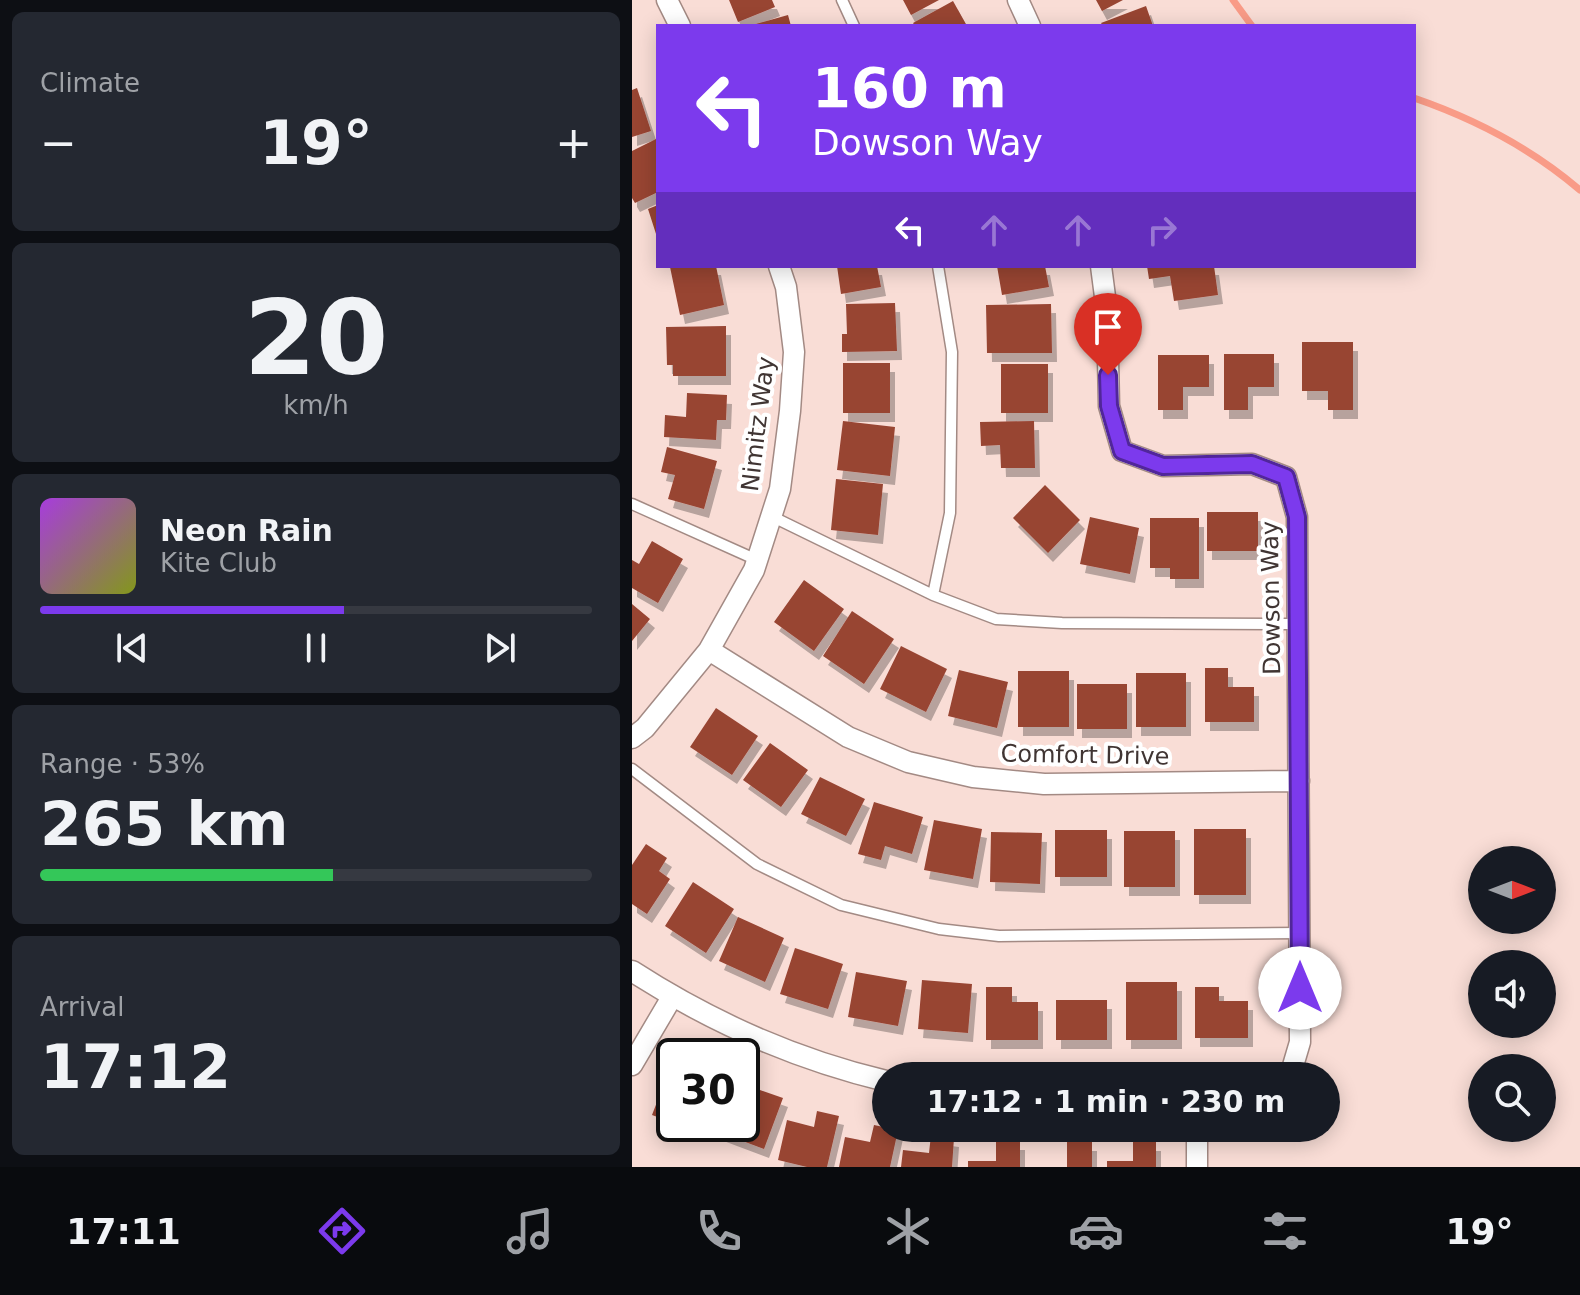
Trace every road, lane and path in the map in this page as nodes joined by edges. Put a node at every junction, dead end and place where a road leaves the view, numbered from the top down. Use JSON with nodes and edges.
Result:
{"nodes":[{"id":1,"x":667,"y":0,"type":"edge"},
{"id":2,"x":842,"y":0,"type":"edge"},
{"id":3,"x":1018,"y":0,"type":"edge"},
{"id":4,"x":679,"y":24,"type":"edge"},
{"id":5,"x":853,"y":24,"type":"edge"},
{"id":6,"x":1029,"y":24,"type":"edge"},
{"id":7,"x":780,"y":268,"type":"edge"},
{"id":8,"x":938,"y":268,"type":"edge"},
{"id":9,"x":1101,"y":268,"type":"edge"},
{"id":10,"x":632,"y":504,"type":"edge"},
{"id":11,"x":771,"y":516,"type":"junction"},
{"id":12,"x":757,"y":560,"type":"junction"},
{"id":13,"x":933,"y":595,"type":"junction"},
{"id":14,"x":1298,"y":624,"type":"junction"},
{"id":15,"x":709,"y":650,"type":"junction"},
{"id":16,"x":632,"y":738,"type":"edge"},
{"id":17,"x":632,"y":769,"type":"edge"},
{"id":18,"x":1299,"y":781,"type":"junction"},
{"id":19,"x":1300,"y":933,"type":"junction"},
{"id":20,"x":632,"y":971,"type":"edge"},
{"id":21,"x":672,"y":997,"type":"junction"},
{"id":22,"x":1294,"y":1062,"type":"edge"},
{"id":23,"x":632,"y":1065,"type":"edge"},
{"id":24,"x":872,"y":1077,"type":"edge"},
{"id":25,"x":1197,"y":1142,"type":"edge"},
{"id":26,"x":1197,"y":1167,"type":"edge"}],
"edges":[{"from":1,"to":4,"type":"street"},
{"from":2,"to":5,"type":"lane"},
{"from":3,"to":6,"type":"street"},
{"from":7,"to":11,"type":"street","name":"Nimitz Way"},
{"from":8,"to":13,"type":"lane"},
{"from":9,"to":14,"type":"street","name":"Dowson Way"},
{"from":10,"to":12,"type":"lane"},
{"from":11,"to":12,"type":"street","name":"Nimitz Way"},
{"from":11,"to":13,"type":"lane"},
{"from":12,"to":15,"type":"street","name":"Nimitz Way"},
{"from":13,"to":14,"type":"lane"},
{"from":14,"to":18,"type":"street","name":"Dowson Way"},
{"from":15,"to":16,"type":"street","name":"Nimitz Way"},
{"from":15,"to":18,"type":"street","name":"Comfort Drive"},
{"from":17,"to":19,"type":"lane"},
{"from":18,"to":19,"type":"street","name":"Dowson Way"},
{"from":19,"to":22,"type":"street","name":"Dowson Way"},
{"from":20,"to":21,"type":"street"},
{"from":21,"to":23,"type":"street"},
{"from":21,"to":24,"type":"street"},
{"from":25,"to":26,"type":"street"}]}
